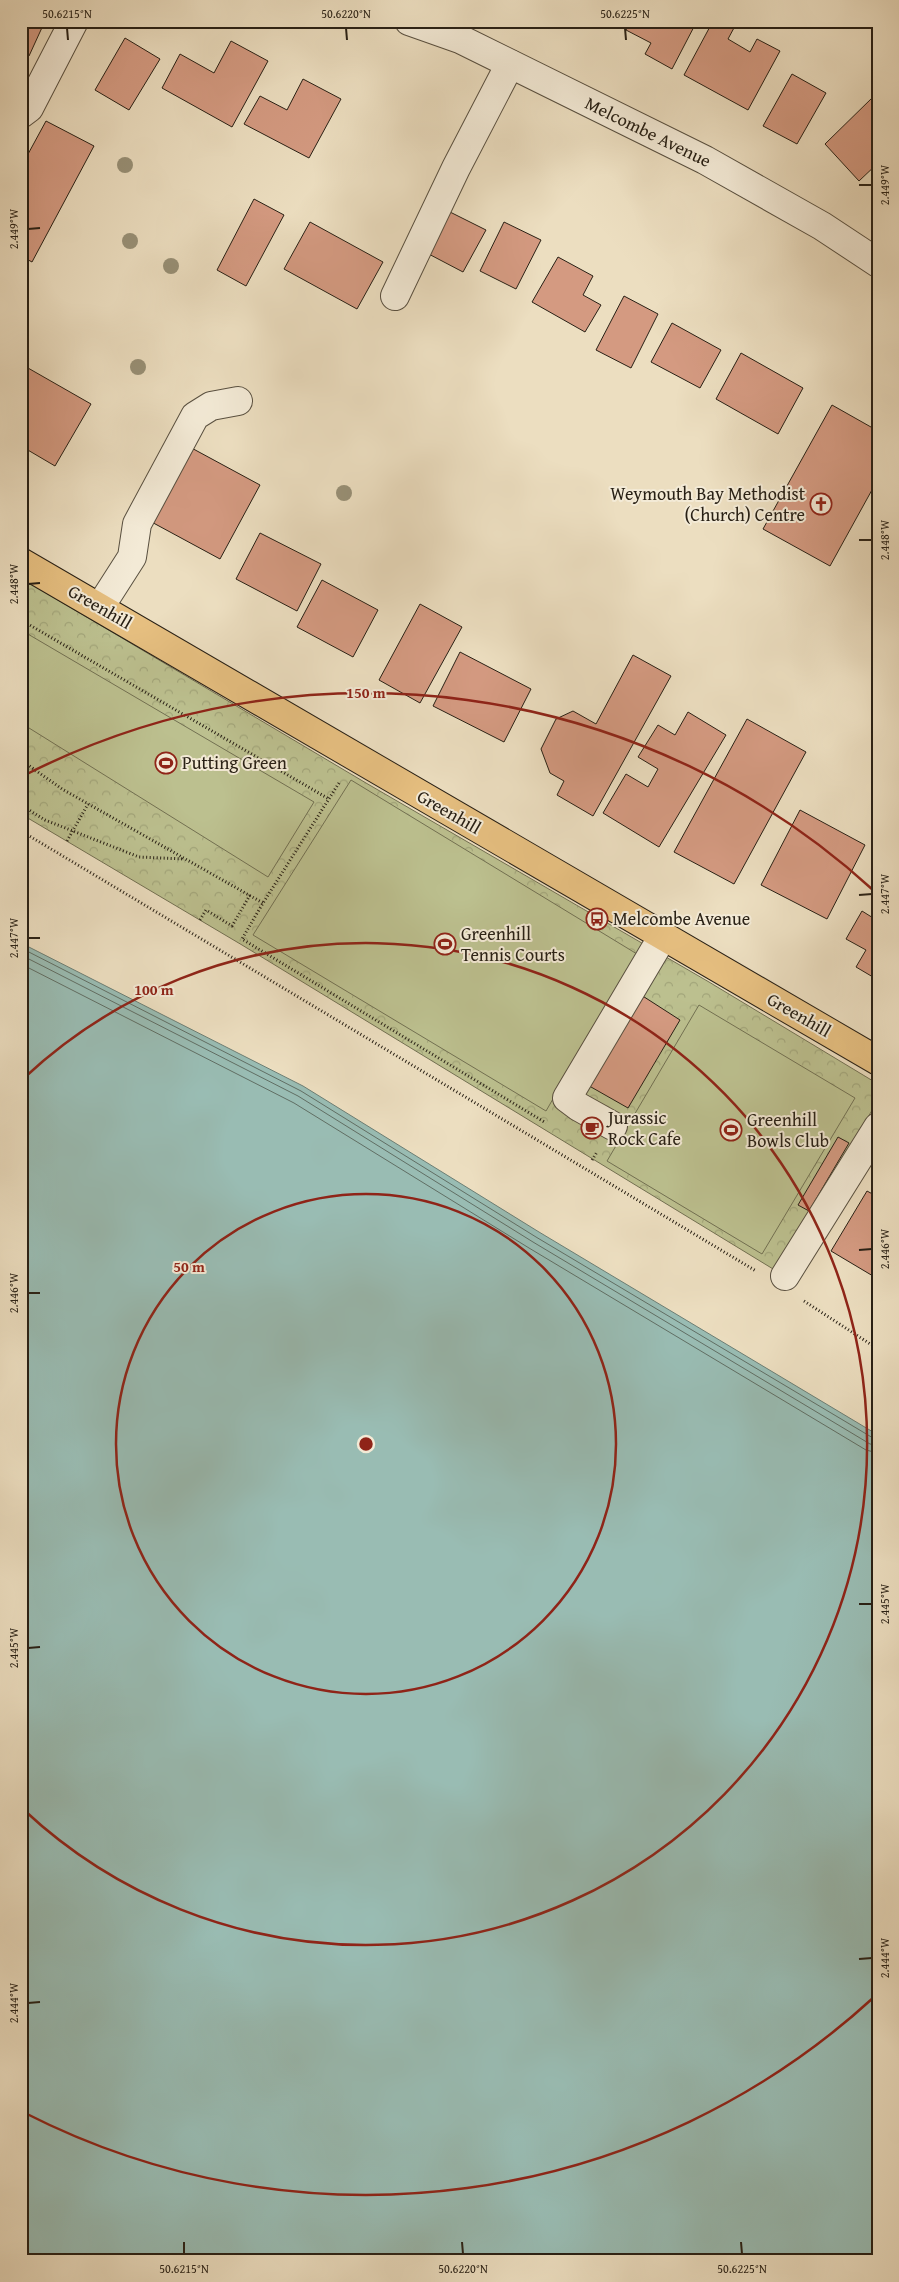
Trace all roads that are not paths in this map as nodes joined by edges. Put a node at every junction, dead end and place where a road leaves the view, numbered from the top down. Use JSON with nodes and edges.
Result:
{"nodes":[{"id":1,"x":74,"y":21,"type":"edge"},
{"id":2,"x":409,"y":21,"type":"edge"},
{"id":3,"x":510,"y":64,"type":"junction"},
{"id":4,"x":21,"y":114,"type":"edge"},
{"id":5,"x":878,"y":264,"type":"edge"},
{"id":6,"x":396,"y":296,"type":"dead end"},
{"id":7,"x":238,"y":401,"type":"dead end"},
{"id":8,"x":21,"y":562,"type":"edge"},
{"id":9,"x":100,"y":607,"type":"junction"},
{"id":10,"x":663,"y":936,"type":"junction"},
{"id":11,"x":878,"y":1061,"type":"edge"},
{"id":12,"x":614,"y":1126,"type":"dead end"},
{"id":13,"x":878,"y":1127,"type":"edge"},
{"id":14,"x":772,"y":1274,"type":"road end"}],
"edges":[{"from":1,"to":4,"type":"street"},
{"from":2,"to":3,"type":"street","name":"Melcombe Avenue"},
{"from":3,"to":5,"type":"street","name":"Melcombe Avenue"},
{"from":3,"to":6,"type":"street"},
{"from":7,"to":9,"type":"street"},
{"from":8,"to":9,"type":"main road","name":"Greenhill"},
{"from":9,"to":10,"type":"main road","name":"Greenhill"},
{"from":10,"to":11,"type":"main road","name":"Greenhill"},
{"from":10,"to":12,"type":"street"},
{"from":13,"to":14,"type":"street"}]}
